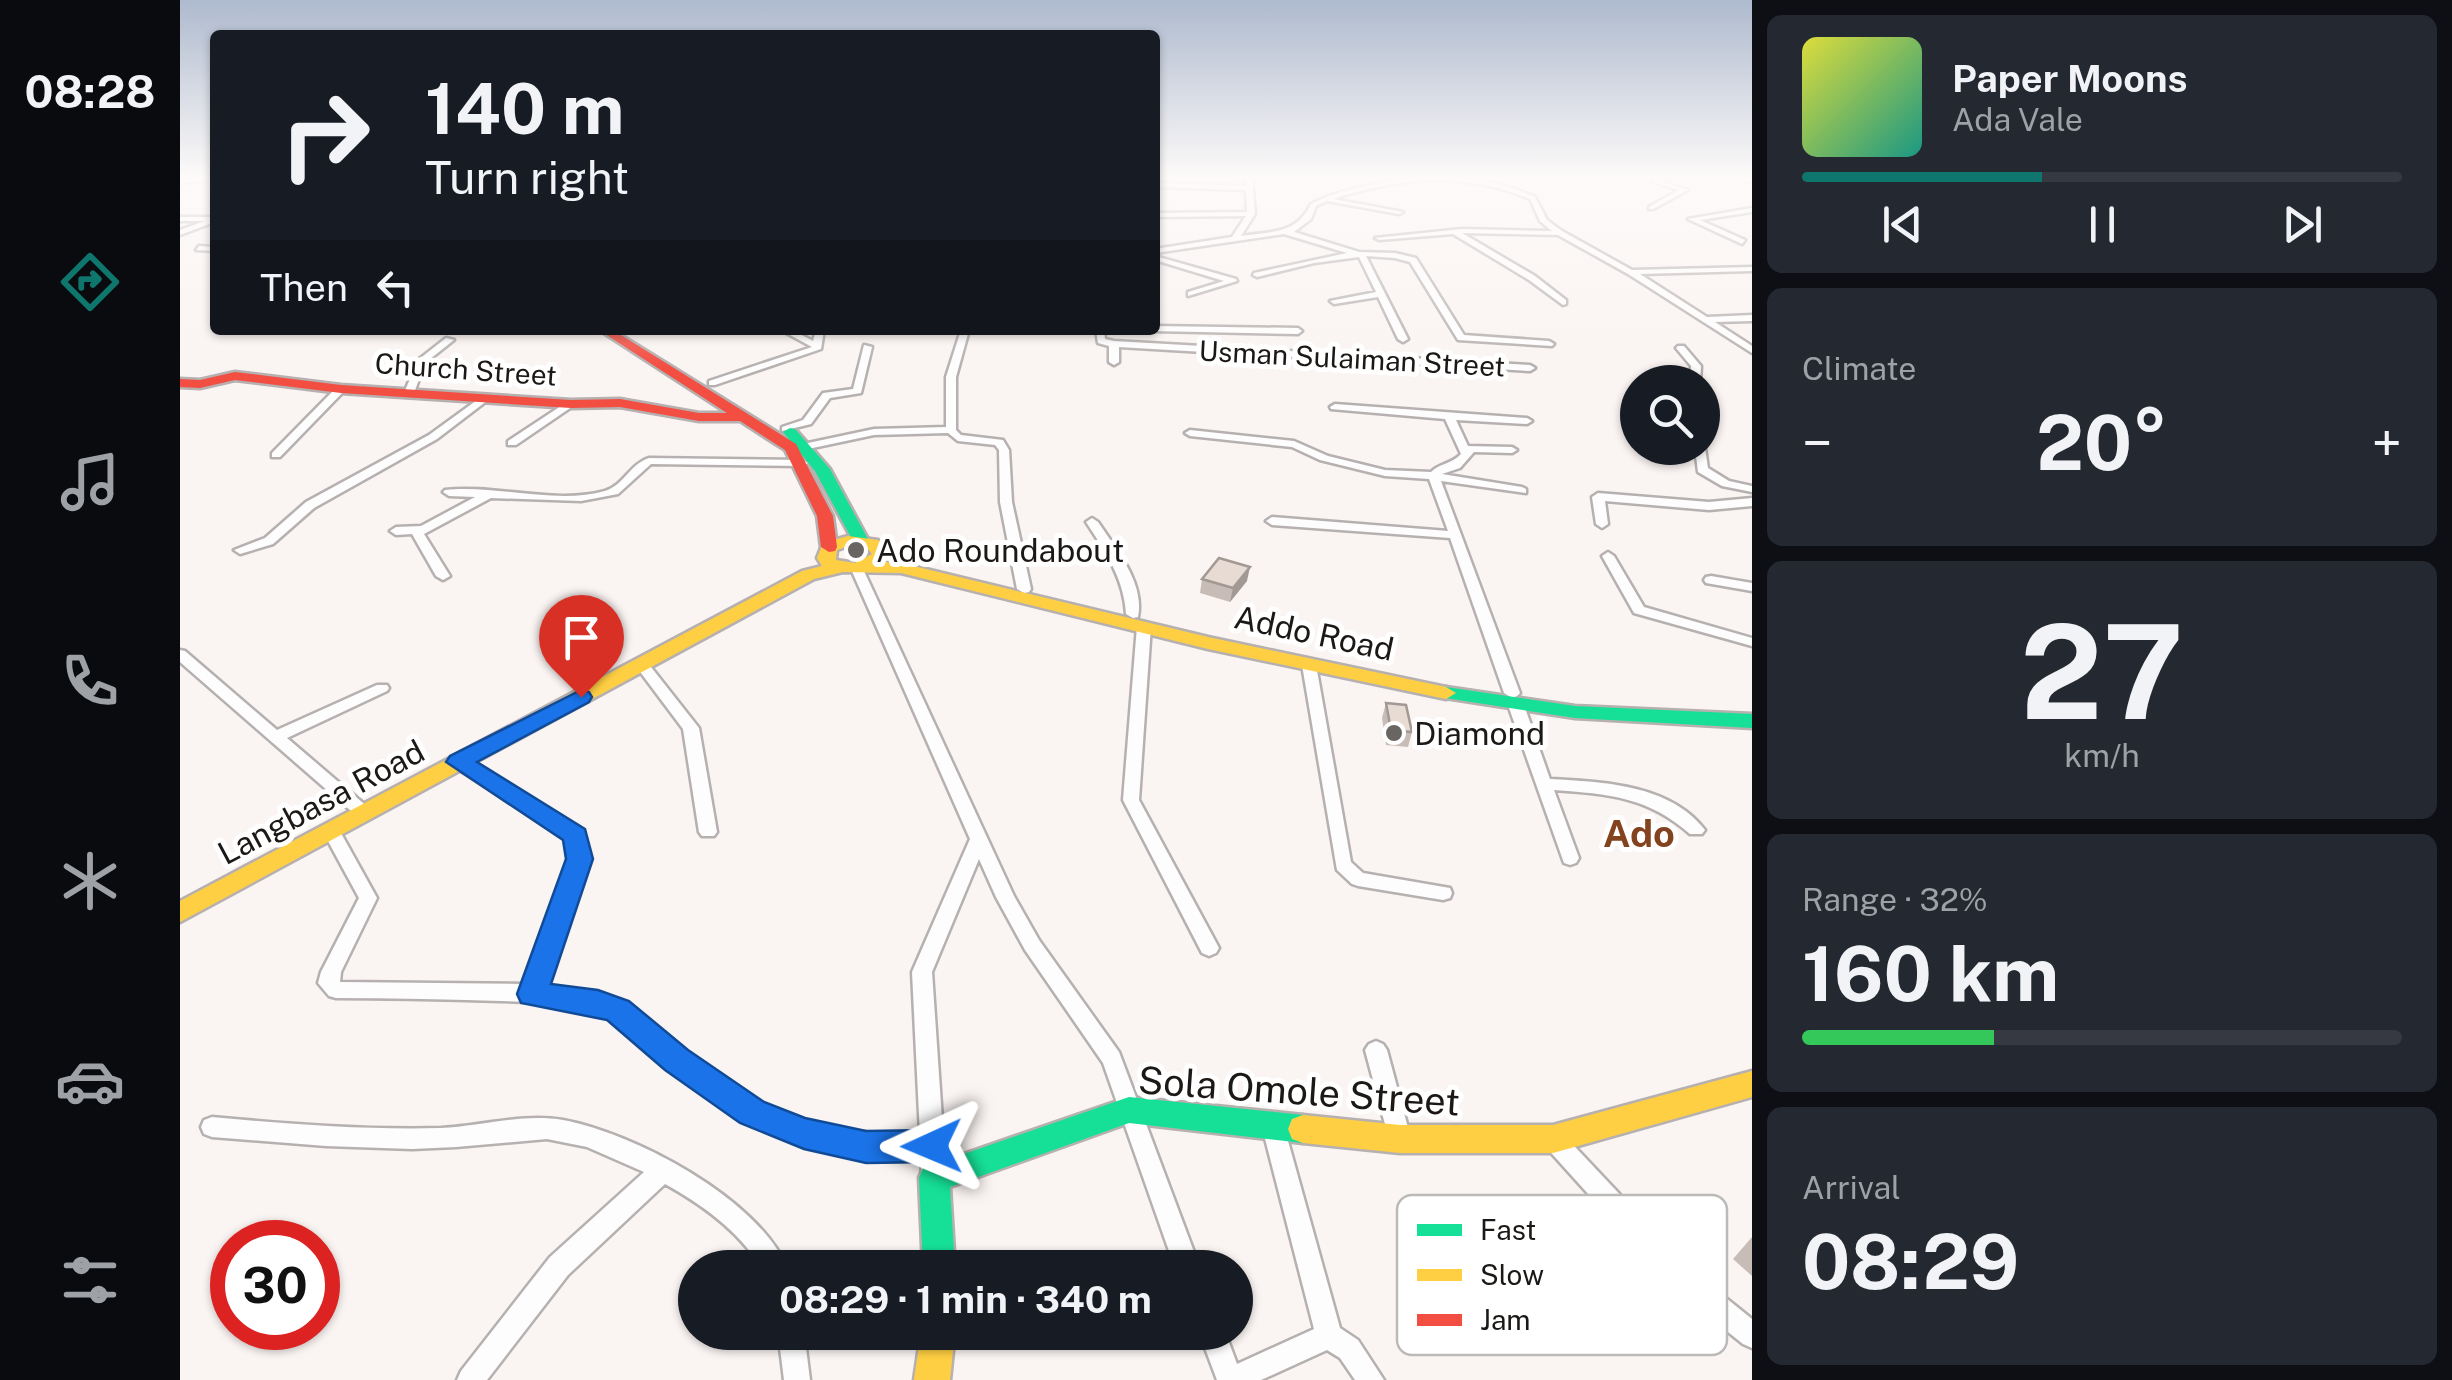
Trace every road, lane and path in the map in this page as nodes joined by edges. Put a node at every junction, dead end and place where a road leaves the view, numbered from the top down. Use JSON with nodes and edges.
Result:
{"nodes":[{"id":1,"x":1225,"y":239,"type":"edge"},
{"id":2,"x":1312,"y":239,"type":"edge"},
{"id":3,"x":1471,"y":239,"type":"edge"},
{"id":4,"x":1572,"y":239,"type":"edge"},
{"id":5,"x":1737,"y":239,"type":"edge"},
{"id":6,"x":1742,"y":242,"type":"dead end"},
{"id":7,"x":199,"y":248,"type":"dead end"},
{"id":8,"x":210,"y":249,"type":"edge"},
{"id":9,"x":1160,"y":253,"type":"edge"},
{"id":10,"x":1362,"y":254,"type":"junction"},
{"id":11,"x":1160,"y":256,"type":"edge"},
{"id":12,"x":1752,"y":268,"type":"edge"},
{"id":13,"x":1631,"y":272,"type":"junction"},
{"id":14,"x":1258,"y":274,"type":"dead end"},
{"id":15,"x":1191,"y":294,"type":"dead end"},
{"id":16,"x":1381,"y":294,"type":"junction"},
{"id":17,"x":1334,"y":301,"type":"dead end"},
{"id":18,"x":1563,"y":302,"type":"dead end"},
{"id":19,"x":1752,"y":318,"type":"edge"},
{"id":20,"x":1707,"y":320,"type":"junction"},
{"id":21,"x":1160,"y":329,"type":"edge"},
{"id":22,"x":1298,"y":331,"type":"dead end"},
{"id":23,"x":613,"y":335,"type":"edge"},
{"id":24,"x":632,"y":335,"type":"edge"},
{"id":25,"x":795,"y":335,"type":"edge"},
{"id":26,"x":818,"y":335,"type":"edge"},
{"id":27,"x":964,"y":335,"type":"edge"},
{"id":28,"x":1100,"y":335,"type":"edge"},
{"id":29,"x":1403,"y":339,"type":"dead end"},
{"id":30,"x":449,"y":340,"type":"dead end"},
{"id":31,"x":1114,"y":344,"type":"junction"},
{"id":32,"x":1548,"y":344,"type":"dead end"},
{"id":33,"x":814,"y":345,"type":"junction"},
{"id":34,"x":867,"y":347,"type":"dead end"},
{"id":35,"x":1681,"y":348,"type":"dead end"},
{"id":36,"x":1752,"y":350,"type":"edge"},
{"id":37,"x":1114,"y":362,"type":"dead end"},
{"id":38,"x":1695,"y":365,"type":"edge"},
{"id":39,"x":1530,"y":368,"type":"dead end"},
{"id":40,"x":180,"y":382,"type":"edge"},
{"id":41,"x":712,"y":383,"type":"junction"},
{"id":42,"x":341,"y":389,"type":"junction"},
{"id":43,"x":409,"y":392,"type":"junction"},
{"id":44,"x":484,"y":398,"type":"junction"},
{"id":45,"x":571,"y":404,"type":"junction"},
{"id":46,"x":1335,"y":407,"type":"dead end"},
{"id":47,"x":1449,"y":416,"type":"junction"},
{"id":48,"x":748,"y":417,"type":"junction"},
{"id":49,"x":1528,"y":420,"type":"dead end"},
{"id":50,"x":786,"y":428,"type":"junction"},
{"id":51,"x":951,"y":430,"type":"junction"},
{"id":52,"x":1190,"y":433,"type":"dead end"},
{"id":53,"x":512,"y":443,"type":"dead end"},
{"id":54,"x":1512,"y":450,"type":"dead end"},
{"id":55,"x":1465,"y":452,"type":"junction"},
{"id":56,"x":276,"y":454,"type":"dead end"},
{"id":57,"x":805,"y":454,"type":"junction"},
{"id":58,"x":1702,"y":465,"type":"edge"},
{"id":59,"x":1434,"y":476,"type":"junction"},
{"id":60,"x":1752,"y":489,"type":"edge"},
{"id":61,"x":448,"y":492,"type":"dead end"},
{"id":62,"x":1522,"y":492,"type":"dead end"},
{"id":63,"x":492,"y":494,"type":"junction"},
{"id":64,"x":1752,"y":502,"type":"edge"},
{"id":65,"x":1272,"y":520,"type":"dead end"},
{"id":66,"x":1092,"y":522,"type":"dead end"},
{"id":67,"x":1602,"y":524,"type":"dead end"},
{"id":68,"x":396,"y":531,"type":"dead end"},
{"id":69,"x":417,"y":532,"type":"junction"},
{"id":70,"x":1454,"y":535,"type":"junction"},
{"id":71,"x":240,"y":550,"type":"dead end"},
{"id":72,"x":1608,"y":556,"type":"dead end"},
{"id":73,"x":851,"y":557,"type":"junction"},
{"id":74,"x":443,"y":576,"type":"dead end"},
{"id":75,"x":1711,"y":580,"type":"dead end"},
{"id":76,"x":1752,"y":587,"type":"edge"},
{"id":77,"x":1024,"y":589,"type":"junction"},
{"id":78,"x":1139,"y":620,"type":"junction"},
{"id":79,"x":1752,"y":642,"type":"edge"},
{"id":80,"x":180,"y":654,"type":"edge"},
{"id":81,"x":642,"y":665,"type":"junction"},
{"id":82,"x":1310,"y":665,"type":"junction"},
{"id":83,"x":382,"y":688,"type":"dead end"},
{"id":84,"x":1514,"y":699,"type":"junction"},
{"id":85,"x":1752,"y":709,"type":"edge"},
{"id":86,"x":1752,"y":720,"type":"edge"},
{"id":87,"x":274,"y":737,"type":"junction"},
{"id":88,"x":458,"y":762,"type":"junction"},
{"id":89,"x":1544,"y":784,"type":"junction"},
{"id":90,"x":364,"y":814,"type":"junction"},
{"id":91,"x":332,"y":830,"type":"junction"},
{"id":92,"x":1696,"y":830,"type":"dead end"},
{"id":93,"x":708,"y":832,"type":"dead end"},
{"id":94,"x":979,"y":838,"type":"junction"},
{"id":95,"x":1570,"y":858,"type":"dead end"},
{"id":96,"x":1443,"y":893,"type":"dead end"},
{"id":97,"x":180,"y":912,"type":"edge"},
{"id":98,"x":1209,"y":948,"type":"dead end"},
{"id":99,"x":532,"y":994,"type":"junction"},
{"id":100,"x":1376,"y":1050,"type":"dead end"},
{"id":101,"x":1752,"y":1084,"type":"edge"},
{"id":102,"x":1130,"y":1110,"type":"junction"},
{"id":103,"x":1272,"y":1122,"type":"junction"},
{"id":104,"x":212,"y":1127,"type":"dead end"},
{"id":105,"x":1400,"y":1139,"type":"junction"},
{"id":106,"x":1552,"y":1139,"type":"junction"},
{"id":107,"x":932,"y":1146,"type":"junction"},
{"id":108,"x":662,"y":1171,"type":"junction"},
{"id":109,"x":934,"y":1178,"type":"junction"},
{"id":110,"x":1604,"y":1195,"type":"edge"},
{"id":111,"x":763,"y":1250,"type":"edge"},
{"id":112,"x":938,"y":1250,"type":"edge"},
{"id":113,"x":1181,"y":1250,"type":"edge"},
{"id":114,"x":1727,"y":1315,"type":"edge"},
{"id":115,"x":1752,"y":1335,"type":"edge"},
{"id":116,"x":1329,"y":1336,"type":"junction"},
{"id":117,"x":793,"y":1350,"type":"edge"},
{"id":118,"x":936,"y":1350,"type":"edge"},
{"id":119,"x":1219,"y":1350,"type":"edge"},
{"id":120,"x":470,"y":1380,"type":"edge"},
{"id":121,"x":797,"y":1380,"type":"edge"},
{"id":122,"x":932,"y":1380,"type":"edge"},
{"id":123,"x":1230,"y":1380,"type":"edge"},
{"id":124,"x":1372,"y":1380,"type":"edge"}],
"edges":[{"from":1,"to":9,"type":"street"},
{"from":2,"to":10,"type":"street"},
{"from":3,"to":18,"type":"street"},
{"from":4,"to":13,"type":"street"},
{"from":5,"to":6,"type":"street"},
{"from":7,"to":8,"type":"street"},
{"from":10,"to":14,"type":"street"},
{"from":10,"to":16,"type":"street"},
{"from":10,"to":32,"type":"street"},
{"from":11,"to":15,"type":"street"},
{"from":12,"to":13,"type":"street"},
{"from":13,"to":20,"type":"street"},
{"from":16,"to":17,"type":"street"},
{"from":16,"to":29,"type":"street"},
{"from":19,"to":20,"type":"street"},
{"from":20,"to":36,"type":"street"},
{"from":21,"to":22,"type":"street"},
{"from":23,"to":48,"type":"main road"},
{"from":24,"to":41,"type":"main road"},
{"from":25,"to":33,"type":"street"},
{"from":26,"to":33,"type":"street"},
{"from":27,"to":51,"type":"street"},
{"from":28,"to":31,"type":"street"},
{"from":30,"to":43,"type":"street"},
{"from":31,"to":37,"type":"street"},
{"from":31,"to":39,"type":"street","name":"Usman Sulaiman Street"},
{"from":33,"to":41,"type":"street"},
{"from":34,"to":50,"type":"street"},
{"from":35,"to":38,"type":"street"},
{"from":40,"to":42,"type":"main road","name":"Church Street"},
{"from":41,"to":50,"type":"main road"},
{"from":42,"to":43,"type":"main road","name":"Church Street"},
{"from":42,"to":56,"type":"street"},
{"from":43,"to":44,"type":"main road","name":"Church Street"},
{"from":44,"to":45,"type":"main road","name":"Church Street"},
{"from":44,"to":71,"type":"street"},
{"from":45,"to":48,"type":"main road","name":"Church Street"},
{"from":45,"to":53,"type":"street"},
{"from":46,"to":47,"type":"street"},
{"from":47,"to":49,"type":"street"},
{"from":47,"to":55,"type":"street"},
{"from":48,"to":57,"type":"main road"},
{"from":50,"to":57,"type":"main road"},
{"from":51,"to":57,"type":"street"},
{"from":51,"to":77,"type":"street"},
{"from":52,"to":59,"type":"street"},
{"from":54,"to":55,"type":"street"},
{"from":55,"to":59,"type":"street"},
{"from":57,"to":63,"type":"street"},
{"from":57,"to":73,"type":"main road"},
{"from":57,"to":73,"type":"main road"},
{"from":58,"to":60,"type":"street"},
{"from":59,"to":62,"type":"street"},
{"from":59,"to":70,"type":"street"},
{"from":61,"to":63,"type":"street"},
{"from":63,"to":69,"type":"street"},
{"from":64,"to":67,"type":"street"},
{"from":65,"to":70,"type":"street"},
{"from":66,"to":78,"type":"street"},
{"from":68,"to":69,"type":"street"},
{"from":69,"to":74,"type":"street"},
{"from":70,"to":84,"type":"street"},
{"from":72,"to":79,"type":"street"},
{"from":73,"to":77,"type":"main road","name":"Addo Road"},
{"from":73,"to":78,"type":"main road","name":"Addo Road"},
{"from":73,"to":81,"type":"main road","name":"Langbasa Road"},
{"from":73,"to":94,"type":"street"},
{"from":75,"to":76,"type":"street"},
{"from":77,"to":78,"type":"main road","name":"Addo Road"},
{"from":78,"to":82,"type":"main road","name":"Addo Road"},
{"from":78,"to":84,"type":"main road","name":"Addo Road"},
{"from":78,"to":98,"type":"street"},
{"from":80,"to":87,"type":"street"},
{"from":81,"to":88,"type":"main road","name":"Langbasa Road"},
{"from":81,"to":93,"type":"street"},
{"from":82,"to":84,"type":"main road","name":"Addo Road"},
{"from":82,"to":96,"type":"street"},
{"from":83,"to":87,"type":"street"},
{"from":84,"to":85,"type":"main road","name":"Addo Road"},
{"from":84,"to":86,"type":"main road","name":"Addo Road"},
{"from":84,"to":89,"type":"street"},
{"from":87,"to":90,"type":"street"},
{"from":88,"to":90,"type":"main road","name":"Langbasa Road"},
{"from":88,"to":99,"type":"street"},
{"from":89,"to":92,"type":"street"},
{"from":89,"to":95,"type":"street"},
{"from":90,"to":91,"type":"main road","name":"Langbasa Road"},
{"from":91,"to":97,"type":"main road","name":"Langbasa Road"},
{"from":91,"to":99,"type":"street"},
{"from":94,"to":102,"type":"street"},
{"from":94,"to":107,"type":"street"},
{"from":99,"to":107,"type":"street"},
{"from":100,"to":105,"type":"street"},
{"from":101,"to":106,"type":"main road","name":"Sola Omole Street"},
{"from":102,"to":103,"type":"main road","name":"Sola Omole Street"},
{"from":102,"to":109,"type":"main road","name":"Sola Omole Street"},
{"from":102,"to":113,"type":"street"},
{"from":103,"to":105,"type":"main road","name":"Sola Omole Street"},
{"from":103,"to":116,"type":"street"},
{"from":104,"to":108,"type":"street"},
{"from":105,"to":106,"type":"main road","name":"Sola Omole Street"},
{"from":106,"to":110,"type":"street"},
{"from":107,"to":109,"type":"street"},
{"from":108,"to":111,"type":"street"},
{"from":108,"to":120,"type":"street"},
{"from":109,"to":112,"type":"main road"},
{"from":114,"to":115,"type":"street"},
{"from":116,"to":123,"type":"street"},
{"from":116,"to":124,"type":"street"},
{"from":117,"to":121,"type":"street"},
{"from":118,"to":122,"type":"main road"},
{"from":119,"to":123,"type":"street"}]}
